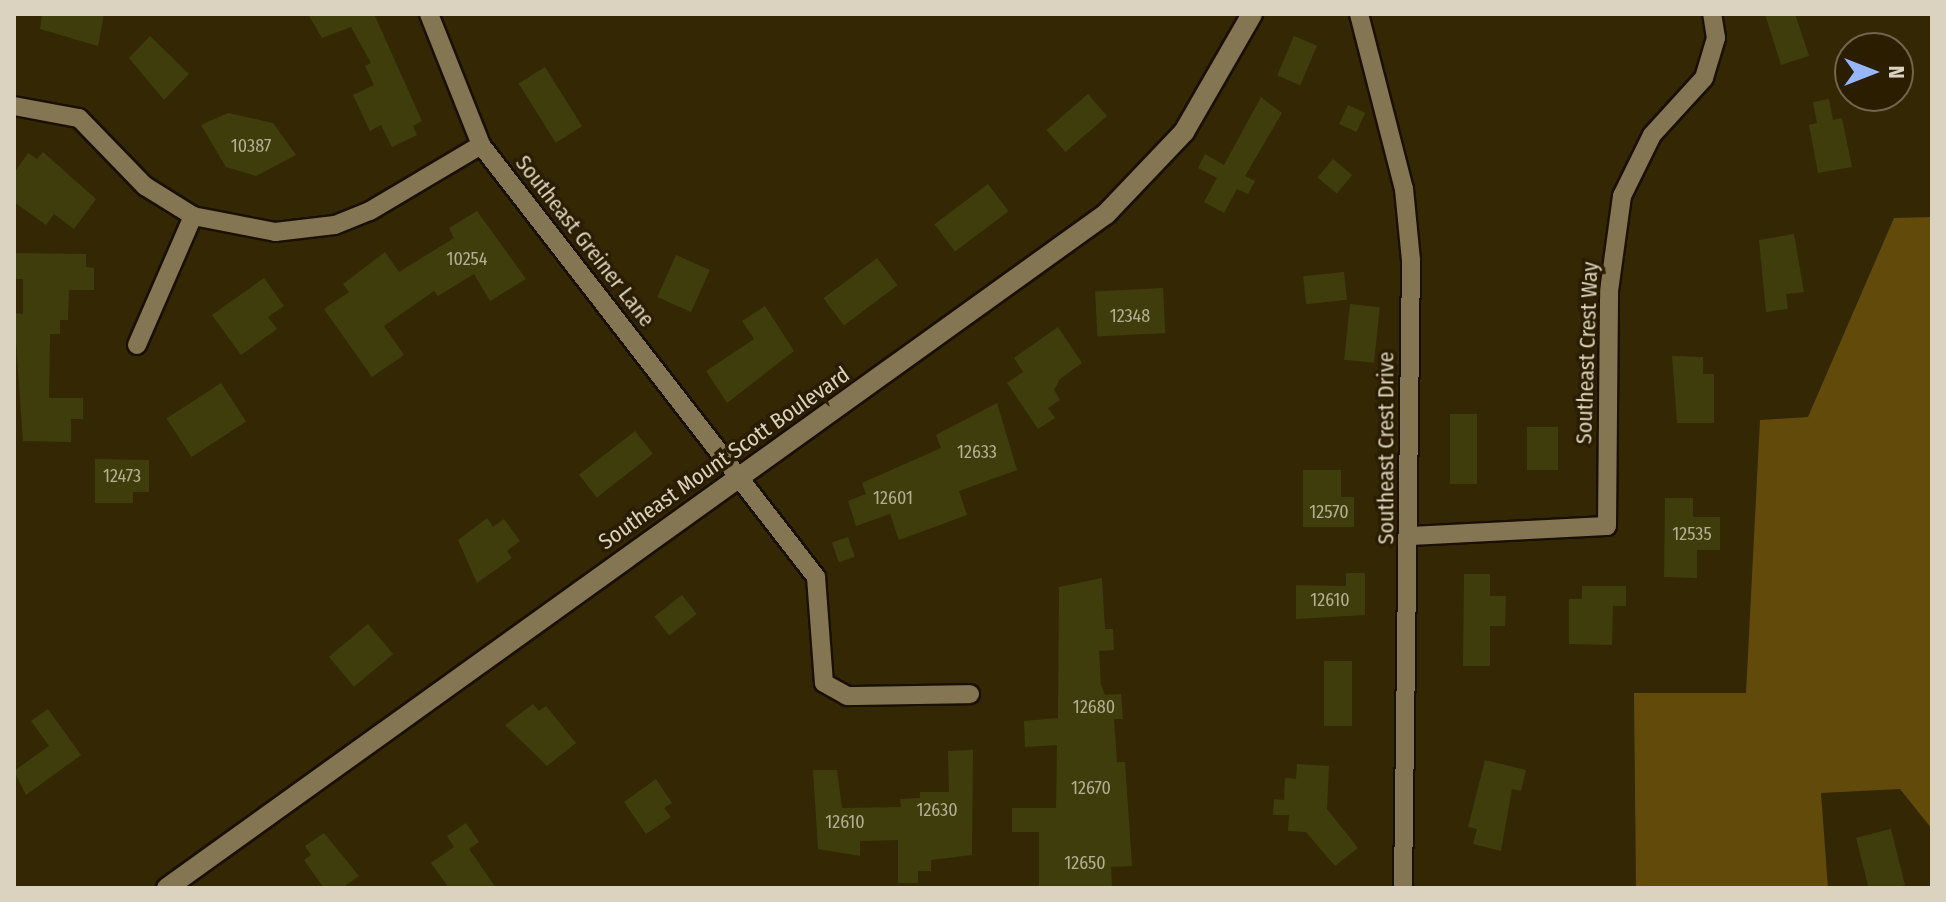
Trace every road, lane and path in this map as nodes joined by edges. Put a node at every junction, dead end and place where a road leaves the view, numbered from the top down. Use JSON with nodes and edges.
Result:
{"nodes":[{"id":1,"x":429,"y":14,"type":"edge"},
{"id":2,"x":1252,"y":14,"type":"edge"},
{"id":3,"x":1359,"y":14,"type":"edge"},
{"id":4,"x":1712,"y":14,"type":"edge"},
{"id":5,"x":14,"y":106,"type":"edge"},
{"id":6,"x":481,"y":145,"type":"junction"},
{"id":7,"x":193,"y":216,"type":"junction"},
{"id":8,"x":137,"y":345,"type":"dead end"},
{"id":9,"x":740,"y":476,"type":"junction"},
{"id":10,"x":1410,"y":536,"type":"junction"},
{"id":11,"x":970,"y":694,"type":"dead end"},
{"id":12,"x":167,"y":888,"type":"edge"},
{"id":13,"x":1403,"y":888,"type":"edge"}],
"edges":[{"from":1,"to":6,"type":"street","name":"Southeast Greiner Lane"},
{"from":2,"to":9,"type":"main road","name":"Southeast Mount Scott Boulevard"},
{"from":3,"to":10,"type":"street","name":"Southeast Crest Drive"},
{"from":4,"to":10,"type":"street","name":"Southeast Crest Way"},
{"from":5,"to":7,"type":"street"},
{"from":6,"to":7,"type":"street"},
{"from":6,"to":9,"type":"street","name":"Southeast Greiner Lane"},
{"from":7,"to":8,"type":"street"},
{"from":9,"to":11,"type":"street","name":"Southeast Greiner Lane"},
{"from":9,"to":12,"type":"main road","name":"Southeast Mount Scott Boulevard"},
{"from":10,"to":13,"type":"street","name":"Southeast Crest Drive"}]}
